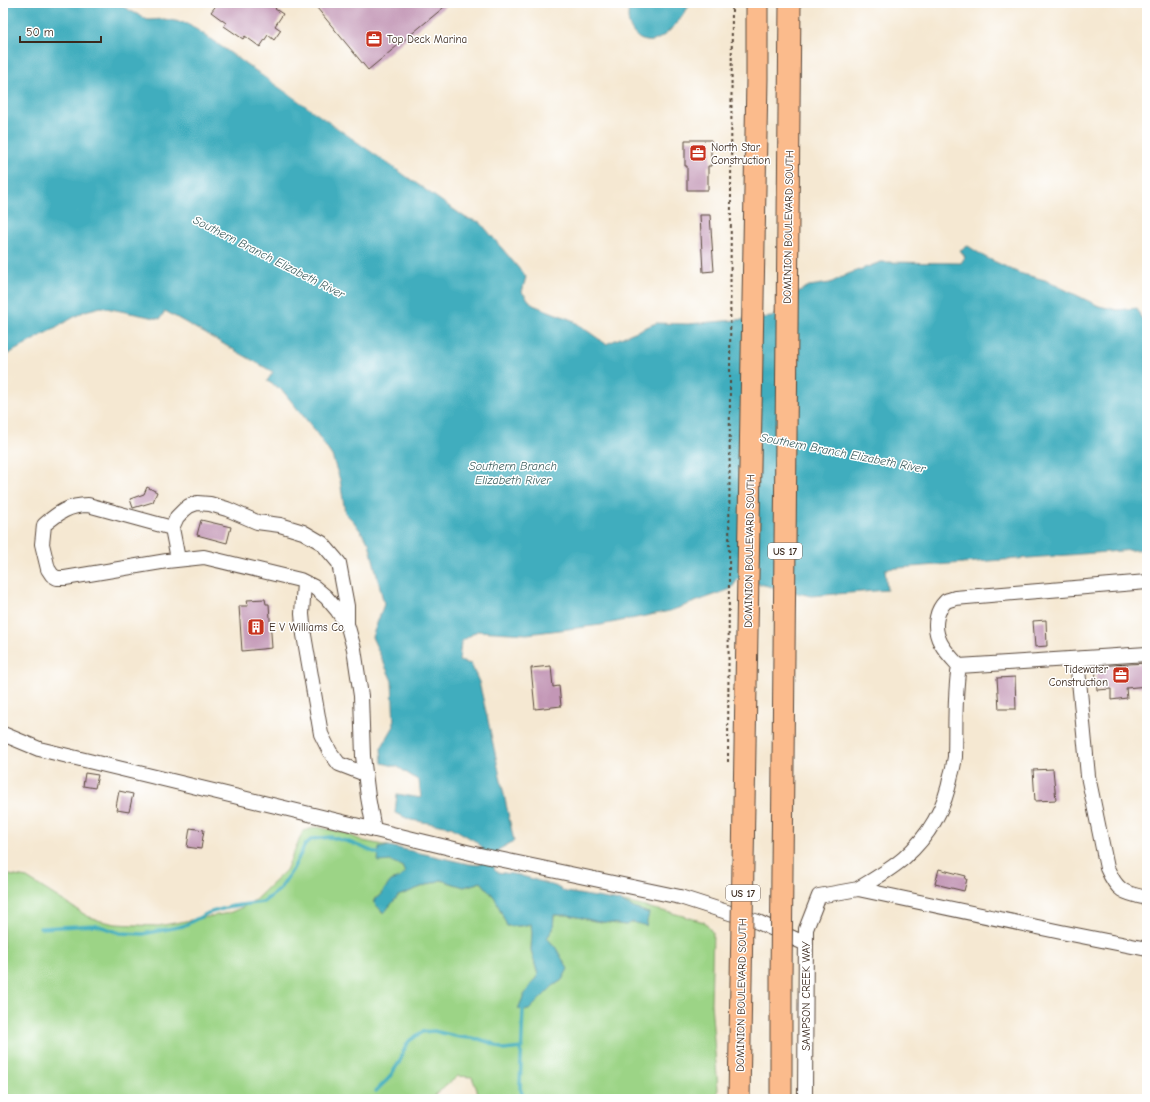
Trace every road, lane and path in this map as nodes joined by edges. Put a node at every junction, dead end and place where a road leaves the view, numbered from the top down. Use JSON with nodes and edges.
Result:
{"nodes":[{"id":1,"x":732,"y":3,"type":"edge"},
{"id":2,"x":757,"y":3,"type":"edge"},
{"id":3,"x":790,"y":3,"type":"edge"},
{"id":4,"x":172,"y":528,"type":"junction"},
{"id":5,"x":178,"y":559,"type":"junction"},
{"id":6,"x":304,"y":582,"type":"junction"},
{"id":7,"x":1147,"y":582,"type":"edge"},
{"id":8,"x":348,"y":627,"type":"junction"},
{"id":9,"x":1147,"y":654,"type":"edge"},
{"id":10,"x":1078,"y":659,"type":"junction"},
{"id":11,"x":959,"y":666,"type":"junction"},
{"id":12,"x":3,"y":734,"type":"edge"},
{"id":13,"x":728,"y":763,"type":"dead end"},
{"id":14,"x":365,"y":774,"type":"junction"},
{"id":15,"x":374,"y":830,"type":"junction"},
{"id":16,"x":858,"y":889,"type":"junction"},
{"id":17,"x":1147,"y":898,"type":"edge"},
{"id":18,"x":806,"y":944,"type":"junction"},
{"id":19,"x":1147,"y":949,"type":"edge"},
{"id":20,"x":739,"y":1099,"type":"edge"},
{"id":21,"x":781,"y":1099,"type":"edge"},
{"id":22,"x":805,"y":1099,"type":"edge"}],
"edges":[{"from":1,"to":13,"type":"path","bridge":true},
{"from":2,"to":20,"type":"highway","name":"DOMINION BOULEVARD SOUTH","number":"US 17","bridge":true},
{"from":3,"to":21,"type":"highway","name":"DOMINION BOULEVARD SOUTH","number":"US 17","bridge":true},
{"from":4,"to":5,"type":"street"},
{"from":4,"to":5,"type":"street"},
{"from":4,"to":8,"type":"street"},
{"from":5,"to":6,"type":"street"},
{"from":6,"to":8,"type":"street"},
{"from":6,"to":14,"type":"street"},
{"from":7,"to":11,"type":"street"},
{"from":8,"to":14,"type":"street"},
{"from":9,"to":10,"type":"street"},
{"from":10,"to":11,"type":"street"},
{"from":10,"to":17,"type":"street"},
{"from":11,"to":16,"type":"street"},
{"from":12,"to":15,"type":"street"},
{"from":14,"to":15,"type":"street"},
{"from":15,"to":18,"type":"street"},
{"from":16,"to":18,"type":"street","name":"SAMPSON CREEK WAY"},
{"from":16,"to":19,"type":"street"},
{"from":18,"to":22,"type":"street","name":"SAMPSON CREEK WAY"}]}
